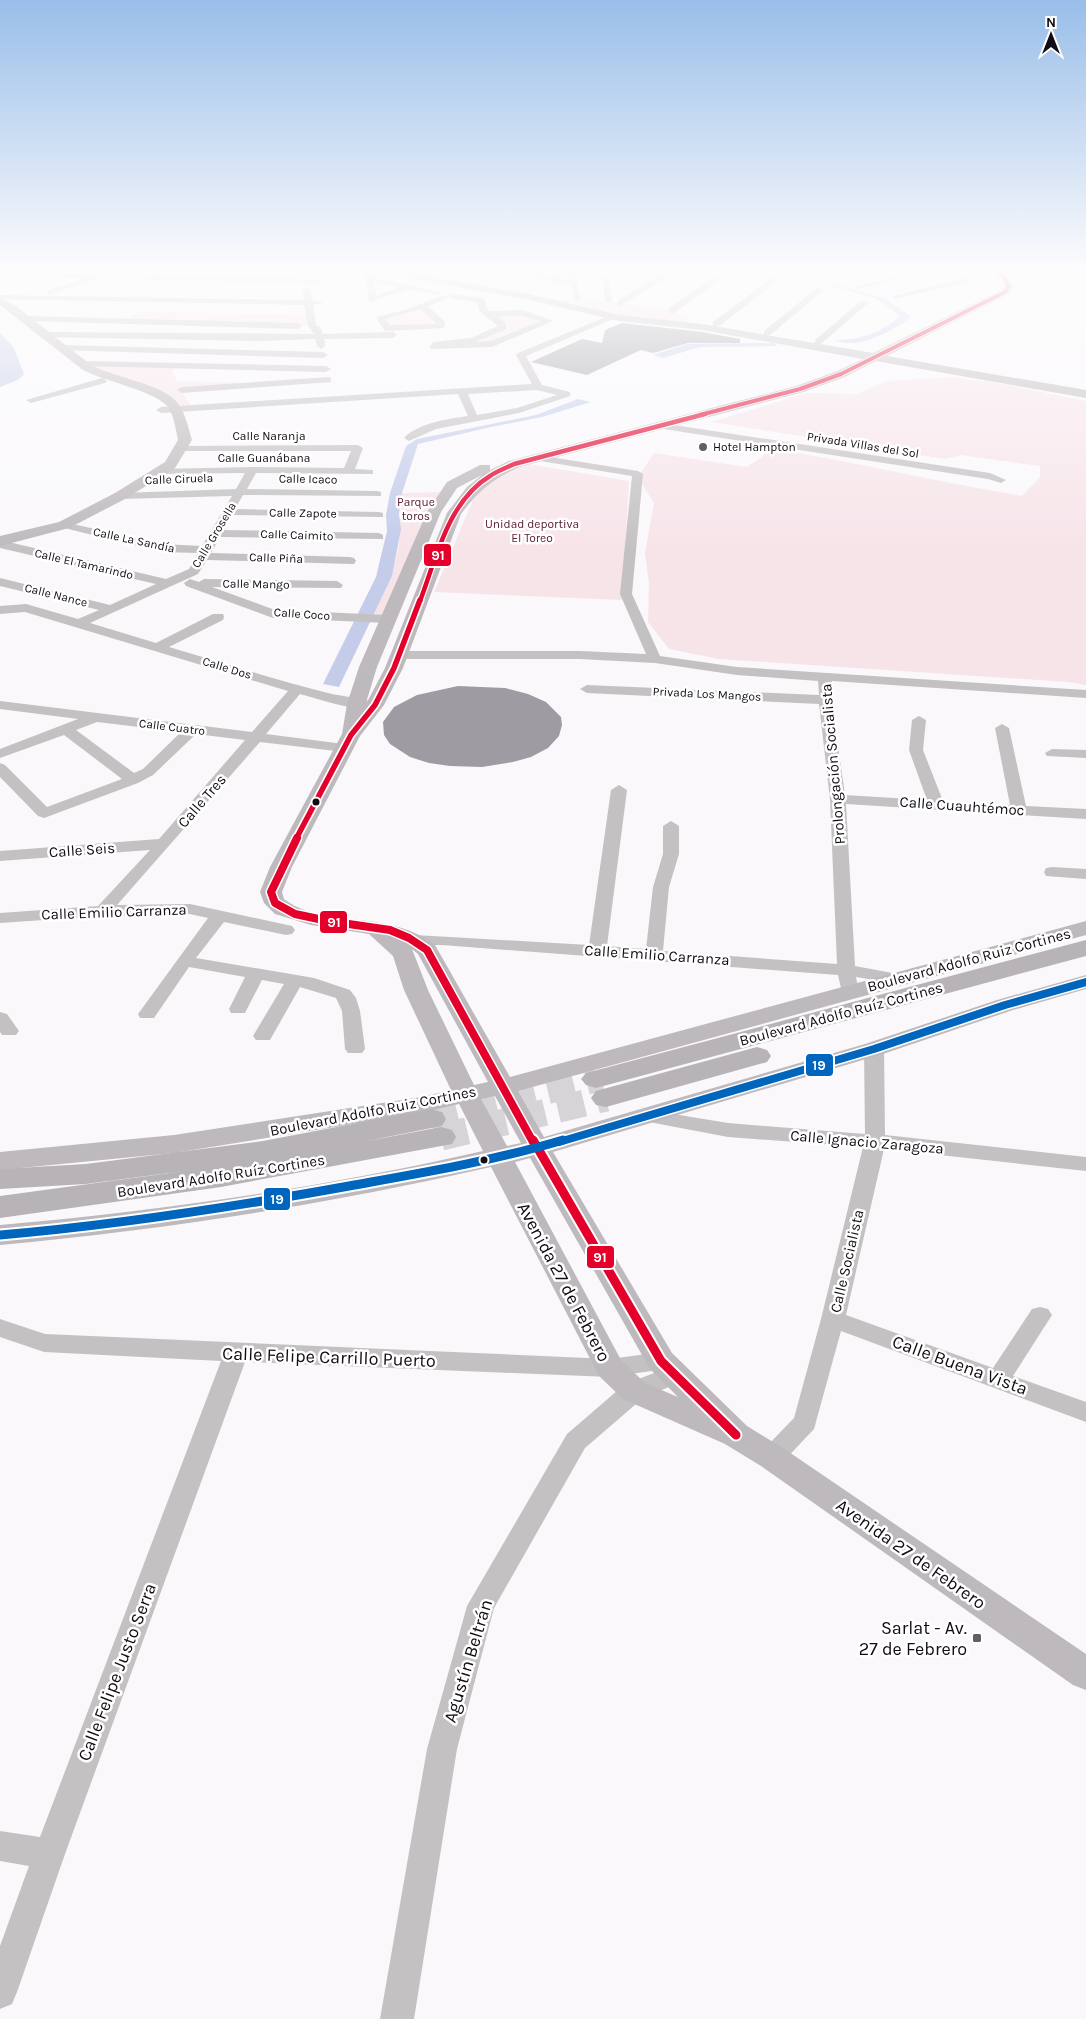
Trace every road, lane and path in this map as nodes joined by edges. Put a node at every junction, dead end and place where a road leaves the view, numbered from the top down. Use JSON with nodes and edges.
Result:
{"nodes":[{"id":1,"x":67,"y":363,"type":"edge"},
{"id":2,"x":183,"y":363,"type":"edge"},
{"id":3,"x":325,"y":363,"type":"edge"},
{"id":4,"x":525,"y":363,"type":"edge"},
{"id":5,"x":850,"y":363,"type":"edge"},
{"id":6,"x":858,"y":363,"type":"edge"},
{"id":7,"x":921,"y":363,"type":"edge"},
{"id":8,"x":930,"y":363,"type":"edge"},
{"id":9,"x":82,"y":364,"type":"joint"},
{"id":10,"x":326,"y":369,"type":"junction"},
{"id":11,"x":176,"y":374,"type":"junction"},
{"id":12,"x":328,"y":380,"type":"junction"},
{"id":13,"x":102,"y":381,"type":"junction"},
{"id":14,"x":277,"y":384,"type":"junction"},
{"id":15,"x":537,"y":388,"type":"junction"},
{"id":16,"x":1086,"y":388,"type":"edge"},
{"id":17,"x":182,"y":390,"type":"junction"},
{"id":18,"x":462,"y":391,"type":"junction"},
{"id":19,"x":1086,"y":394,"type":"edge"},
{"id":20,"x":332,"y":398,"type":"junction"},
{"id":21,"x":31,"y":400,"type":"dead end"},
{"id":22,"x":192,"y":408,"type":"junction"},
{"id":23,"x":161,"y":410,"type":"junction"},
{"id":24,"x":175,"y":410,"type":"junction"},
{"id":25,"x":474,"y":419,"type":"junction"},
{"id":26,"x":164,"y":426,"type":"dead end"},
{"id":27,"x":661,"y":426,"type":"junction"},
{"id":28,"x":409,"y":438,"type":"dead end"},
{"id":29,"x":168,"y":442,"type":"dead end"},
{"id":30,"x":180,"y":449,"type":"junction"},
{"id":31,"x":538,"y":458,"type":"junction"},
{"id":32,"x":915,"y":466,"type":"joint"},
{"id":33,"x":252,"y":470,"type":"junction"},
{"id":34,"x":158,"y":472,"type":"junction"},
{"id":35,"x":348,"y":472,"type":"junction"},
{"id":36,"x":369,"y":472,"type":"dead end"},
{"id":37,"x":969,"y":473,"type":"joint"},
{"id":38,"x":1001,"y":480,"type":"dead end"},
{"id":39,"x":240,"y":492,"type":"junction"},
{"id":40,"x":377,"y":494,"type":"dead end"},
{"id":41,"x":120,"y":496,"type":"junction"},
{"id":42,"x":228,"y":512,"type":"junction"},
{"id":43,"x":379,"y":515,"type":"dead end"},
{"id":44,"x":64,"y":525,"type":"junction"},
{"id":45,"x":215,"y":533,"type":"junction"},
{"id":46,"x":379,"y":537,"type":"dead end"},
{"id":47,"x":1,"y":542,"type":"edge"},
{"id":48,"x":204,"y":553,"type":"junction"},
{"id":49,"x":350,"y":561,"type":"dead end"},
{"id":50,"x":0,"y":582,"type":"edge"},
{"id":51,"x":172,"y":582,"type":"junction"},
{"id":52,"x":190,"y":583,"type":"junction"},
{"id":53,"x":337,"y":585,"type":"dead end"},
{"id":54,"x":112,"y":609,"type":"junction"},
{"id":55,"x":0,"y":610,"type":"edge"},
{"id":56,"x":218,"y":617,"type":"dead end"},
{"id":57,"x":388,"y":619,"type":"junction"},
{"id":58,"x":80,"y":623,"type":"junction"},
{"id":59,"x":158,"y":647,"type":"junction"},
{"id":60,"x":399,"y":654,"type":"junction"},
{"id":61,"x":655,"y":659,"type":"junction"},
{"id":62,"x":825,"y":676,"type":"junction"},
{"id":63,"x":587,"y":688,"type":"dead end"},
{"id":64,"x":297,"y":689,"type":"junction"},
{"id":65,"x":1086,"y":694,"type":"edge"},
{"id":66,"x":827,"y":700,"type":"junction"},
{"id":67,"x":356,"y":704,"type":"junction"},
{"id":68,"x":0,"y":705,"type":"edge"},
{"id":69,"x":375,"y":705,"type":"junction"},
{"id":70,"x":96,"y":718,"type":"junction"},
{"id":71,"x":919,"y":720,"type":"dead end"},
{"id":72,"x":1002,"y":728,"type":"dead end"},
{"id":73,"x":65,"y":729,"type":"junction"},
{"id":74,"x":192,"y":730,"type":"junction"},
{"id":75,"x":257,"y":738,"type":"junction"},
{"id":76,"x":347,"y":742,"type":"junction"},
{"id":77,"x":1052,"y":753,"type":"dead end"},
{"id":78,"x":0,"y":754,"type":"edge"},
{"id":79,"x":1086,"y":754,"type":"edge"},
{"id":80,"x":0,"y":768,"type":"edge"},
{"id":81,"x":133,"y":780,"type":"junction"},
{"id":82,"x":619,"y":790,"type":"dead end"},
{"id":83,"x":838,"y":798,"type":"junction"},
{"id":84,"x":938,"y":805,"type":"junction"},
{"id":85,"x":1019,"y":810,"type":"junction"},
{"id":86,"x":1086,"y":814,"type":"edge"},
{"id":87,"x":671,"y":826,"type":"dead end"},
{"id":88,"x":164,"y":844,"type":"junction"},
{"id":89,"x":0,"y":856,"type":"edge"},
{"id":90,"x":1052,"y":872,"type":"dead end"},
{"id":91,"x":1086,"y":874,"type":"edge"},
{"id":92,"x":103,"y":911,"type":"junction"},
{"id":93,"x":220,"y":916,"type":"junction"},
{"id":94,"x":0,"y":918,"type":"edge"},
{"id":95,"x":1086,"y":928,"type":"edge"},
{"id":96,"x":286,"y":930,"type":"dead end"},
{"id":97,"x":406,"y":943,"type":"junction"},
{"id":98,"x":1086,"y":948,"type":"edge"},
{"id":99,"x":596,"y":951,"type":"junction"},
{"id":100,"x":654,"y":955,"type":"junction"},
{"id":101,"x":184,"y":961,"type":"junction"},
{"id":102,"x":1086,"y":965,"type":"edge"},
{"id":103,"x":257,"y":974,"type":"junction"},
{"id":104,"x":848,"y":981,"type":"junction"},
{"id":105,"x":294,"y":982,"type":"junction"},
{"id":106,"x":1086,"y":982,"type":"edge"},
{"id":107,"x":238,"y":1009,"type":"dead end"},
{"id":108,"x":147,"y":1014,"type":"dead end"},
{"id":109,"x":263,"y":1036,"type":"dead end"},
{"id":110,"x":355,"y":1049,"type":"dead end"},
{"id":111,"x":874,"y":1049,"type":"junction"},
{"id":112,"x":503,"y":1086,"type":"junction"},
{"id":113,"x":466,"y":1094,"type":"junction"},
{"id":114,"x":649,"y":1116,"type":"junction"},
{"id":115,"x":875,"y":1141,"type":"junction"},
{"id":116,"x":537,"y":1148,"type":"junction"},
{"id":117,"x":497,"y":1157,"type":"junction"},
{"id":118,"x":0,"y":1161,"type":"edge"},
{"id":119,"x":1086,"y":1164,"type":"edge"},
{"id":120,"x":0,"y":1179,"type":"edge"},
{"id":121,"x":0,"y":1207,"type":"edge"},
{"id":122,"x":0,"y":1234,"type":"edge"},
{"id":123,"x":1040,"y":1315,"type":"dead end"},
{"id":124,"x":833,"y":1319,"type":"junction"},
{"id":125,"x":0,"y":1328,"type":"edge"},
{"id":126,"x":236,"y":1354,"type":"junction"},
{"id":127,"x":610,"y":1368,"type":"junction"},
{"id":128,"x":667,"y":1368,"type":"junction"},
{"id":129,"x":999,"y":1378,"type":"junction"},
{"id":130,"x":634,"y":1391,"type":"junction"},
{"id":131,"x":1086,"y":1412,"type":"edge"},
{"id":132,"x":736,"y":1435,"type":"junction"},
{"id":133,"x":772,"y":1457,"type":"junction"},
{"id":134,"x":1057,"y":1656,"type":"junction"},
{"id":135,"x":1086,"y":1674,"type":"edge"},
{"id":136,"x":1086,"y":1682,"type":"edge"},
{"id":137,"x":0,"y":1846,"type":"edge"},
{"id":138,"x":49,"y":1854,"type":"junction"},
{"id":139,"x":0,"y":1992,"type":"edge"},
{"id":140,"x":397,"y":2019,"type":"edge"}],
"edges":[{"from":1,"to":13,"type":"main road"},
{"from":2,"to":11,"type":"street"},
{"from":3,"to":10,"type":"street"},
{"from":4,"to":15,"type":"street"},
{"from":5,"to":57,"type":"main road"},
{"from":6,"to":27,"type":"main road"},
{"from":7,"to":19,"type":"main road"},
{"from":8,"to":16,"type":"main road"},
{"from":9,"to":11,"type":"street"},
{"from":9,"to":24,"type":"main road"},
{"from":10,"to":11,"type":"street"},
{"from":10,"to":12,"type":"street"},
{"from":11,"to":14,"type":"street"},
{"from":11,"to":17,"type":"street"},
{"from":12,"to":14,"type":"street"},
{"from":12,"to":20,"type":"street"},
{"from":13,"to":21,"type":"street"},
{"from":13,"to":23,"type":"main road"},
{"from":14,"to":17,"type":"street"},
{"from":15,"to":18,"type":"street"},
{"from":15,"to":25,"type":"street"},
{"from":17,"to":22,"type":"street"},
{"from":18,"to":20,"type":"street"},
{"from":18,"to":25,"type":"street"},
{"from":20,"to":22,"type":"street"},
{"from":22,"to":24,"type":"street"},
{"from":23,"to":24,"type":"street"},
{"from":23,"to":26,"type":"main road"},
{"from":24,"to":30,"type":"main road"},
{"from":25,"to":28,"type":"street"},
{"from":27,"to":31,"type":"main road"},
{"from":27,"to":32,"type":"street","name":"Privada Villas del Sol"},
{"from":29,"to":47,"type":"main road"},
{"from":30,"to":34,"type":"main road"},
{"from":30,"to":35,"type":"street","name":"Calle Naranja"},
{"from":31,"to":60,"type":"main road"},
{"from":31,"to":61,"type":"street"},
{"from":32,"to":37,"type":"street"},
{"from":33,"to":34,"type":"street","name":"Calle Guanábana"},
{"from":33,"to":35,"type":"street","name":"Calle Guanábana"},
{"from":33,"to":39,"type":"street","name":"Calle Grosella"},
{"from":34,"to":41,"type":"main road"},
{"from":35,"to":36,"type":"street","name":"Calle Guanábana"},
{"from":37,"to":38,"type":"street"},
{"from":39,"to":40,"type":"street","name":"Calle Icaco"},
{"from":39,"to":41,"type":"street","name":"Calle Ciruela"},
{"from":39,"to":42,"type":"street","name":"Calle Grosella"},
{"from":41,"to":44,"type":"main road"},
{"from":42,"to":43,"type":"street","name":"Calle Zapote"},
{"from":42,"to":45,"type":"street","name":"Calle Grosella"},
{"from":44,"to":47,"type":"main road"},
{"from":44,"to":48,"type":"street","name":"Calle La Sandía"},
{"from":45,"to":46,"type":"street","name":"Calle Caimito"},
{"from":45,"to":48,"type":"street","name":"Calle Grosella"},
{"from":47,"to":51,"type":"street","name":"Calle El Tamarindo"},
{"from":48,"to":49,"type":"street","name":"Calle Piña"},
{"from":48,"to":51,"type":"street","name":"Calle Grosella"},
{"from":50,"to":54,"type":"street","name":"Calle Nance"},
{"from":51,"to":52,"type":"street","name":"Calle Mango"},
{"from":51,"to":54,"type":"street","name":"Calle Grosella"},
{"from":52,"to":53,"type":"street","name":"Calle Mango"},
{"from":52,"to":57,"type":"street","name":"Calle Coco"},
{"from":54,"to":58,"type":"street","name":"Calle Grosella"},
{"from":55,"to":58,"type":"street","name":"Calle Dos"},
{"from":56,"to":59,"type":"street"},
{"from":57,"to":67,"type":"main road"},
{"from":58,"to":59,"type":"street","name":"Calle Dos"},
{"from":59,"to":64,"type":"street","name":"Calle Dos"},
{"from":60,"to":61,"type":"street"},
{"from":60,"to":69,"type":"main road"},
{"from":61,"to":62,"type":"street"},
{"from":62,"to":65,"type":"street","name":"Prolongación Socialista"},
{"from":62,"to":66,"type":"street","name":"Prolongación Socialista"},
{"from":63,"to":66,"type":"street","name":"Privada Los Mangos"},
{"from":64,"to":67,"type":"street","name":"Calle Dos"},
{"from":64,"to":75,"type":"street","name":"Calle Tres"},
{"from":66,"to":83,"type":"street","name":"Prolongación Socialista"},
{"from":67,"to":69,"type":"street","name":"Calle Dos"},
{"from":67,"to":76,"type":"main road"},
{"from":68,"to":70,"type":"street","name":"Calle Cuatro"},
{"from":69,"to":76,"type":"main road"},
{"from":70,"to":73,"type":"street"},
{"from":70,"to":74,"type":"street","name":"Calle Cuatro"},
{"from":71,"to":84,"type":"street"},
{"from":72,"to":85,"type":"street"},
{"from":73,"to":78,"type":"street"},
{"from":73,"to":81,"type":"street"},
{"from":74,"to":75,"type":"street","name":"Calle Cuatro"},
{"from":74,"to":81,"type":"street"},
{"from":75,"to":76,"type":"street","name":"Calle Cuatro"},
{"from":75,"to":88,"type":"street","name":"Calle Tres"},
{"from":76,"to":97,"type":"main road"},
{"from":77,"to":79,"type":"street"},
{"from":80,"to":81,"type":"street"},
{"from":82,"to":99,"type":"street"},
{"from":83,"to":84,"type":"street","name":"Calle Cuauhtémoc"},
{"from":83,"to":104,"type":"street","name":"Prolongación Socialista"},
{"from":84,"to":85,"type":"street","name":"Calle Cuauhtémoc"},
{"from":85,"to":86,"type":"street","name":"Calle Cuauhtémoc"},
{"from":87,"to":100,"type":"street"},
{"from":88,"to":89,"type":"street","name":"Calle Seis"},
{"from":88,"to":92,"type":"street","name":"Calle Tres"},
{"from":90,"to":91,"type":"street"},
{"from":92,"to":93,"type":"street","name":"Calle Emilio Carranza"},
{"from":92,"to":94,"type":"street","name":"Calle Emilio Carranza"},
{"from":93,"to":96,"type":"street","name":"Calle Emilio Carranza"},
{"from":93,"to":101,"type":"street"},
{"from":95,"to":104,"type":"main road","name":"Boulevard Adolfo Ruiz Cortines"},
{"from":97,"to":99,"type":"street","name":"Calle Emilio Carranza"},
{"from":97,"to":112,"type":"main road","name":"Avenida 27 de Febrero"},
{"from":97,"to":113,"type":"main road","name":"Avenida 27 de Febrero"},
{"from":98,"to":102,"type":"highway","name":"Boulevard Adolfo Ruíz Cortines"},
{"from":99,"to":100,"type":"street","name":"Calle Emilio Carranza"},
{"from":100,"to":104,"type":"street","name":"Calle Emilio Carranza"},
{"from":101,"to":103,"type":"street"},
{"from":101,"to":108,"type":"street"},
{"from":103,"to":105,"type":"street"},
{"from":103,"to":107,"type":"street"},
{"from":104,"to":112,"type":"main road","name":"Boulevard Adolfo Ruiz Cortines"},
{"from":105,"to":109,"type":"street"},
{"from":105,"to":110,"type":"street"},
{"from":106,"to":111,"type":"main road"},
{"from":111,"to":114,"type":"main road"},
{"from":111,"to":115,"type":"street","name":"Calle Socialista"},
{"from":112,"to":113,"type":"main road","name":"Boulevard Adolfo Ruiz Cortines"},
{"from":112,"to":116,"type":"main road","name":"Avenida 27 de Febrero"},
{"from":113,"to":117,"type":"main road","name":"Avenida 27 de Febrero"},
{"from":113,"to":118,"type":"main road","name":"Boulevard Adolfo Ruiz Cortines"},
{"from":114,"to":115,"type":"street","name":"Calle Ignacio Zaragoza"},
{"from":114,"to":116,"type":"main road"},
{"from":115,"to":119,"type":"street","name":"Calle Ignacio Zaragoza"},
{"from":115,"to":124,"type":"street","name":"Calle Socialista"},
{"from":116,"to":117,"type":"main road"},
{"from":116,"to":128,"type":"main road","name":"Avenida 27 de Febrero"},
{"from":117,"to":122,"type":"main road"},
{"from":117,"to":127,"type":"main road","name":"Avenida 27 de Febrero"},
{"from":120,"to":121,"type":"highway","name":"Boulevard Adolfo Ruíz Cortines"},
{"from":123,"to":129,"type":"street"},
{"from":124,"to":129,"type":"street","name":"Calle Buena Vista"},
{"from":124,"to":133,"type":"street","name":"Calle Socialista"},
{"from":125,"to":126,"type":"street","name":"Calle Felipe Carrillo Puerto"},
{"from":126,"to":127,"type":"street","name":"Calle Felipe Carrillo Puerto"},
{"from":126,"to":138,"type":"street","name":"Calle Felipe Justo Serra"},
{"from":127,"to":128,"type":"street","name":"Calle Felipe Carrillo Puerto"},
{"from":127,"to":130,"type":"main road","name":"Avenida 27 de Febrero"},
{"from":128,"to":130,"type":"street","name":"Agustín Beltrán"},
{"from":128,"to":132,"type":"main road","name":"Avenida 27 de Febrero"},
{"from":129,"to":131,"type":"street","name":"Calle Buena Vista"},
{"from":130,"to":132,"type":"main road","name":"Avenida 27 de Febrero"},
{"from":130,"to":140,"type":"street","name":"Agustín Beltrán"},
{"from":132,"to":133,"type":"main road","name":"Avenida 27 de Febrero"},
{"from":133,"to":134,"type":"main road","name":"Avenida 27 de Febrero"},
{"from":134,"to":135,"type":"main road","name":"Avenida 27 de Febrero"},
{"from":134,"to":136,"type":"street"},
{"from":137,"to":138,"type":"street"},
{"from":138,"to":139,"type":"street","name":"Calle Felipe Justo Serra"}]}
